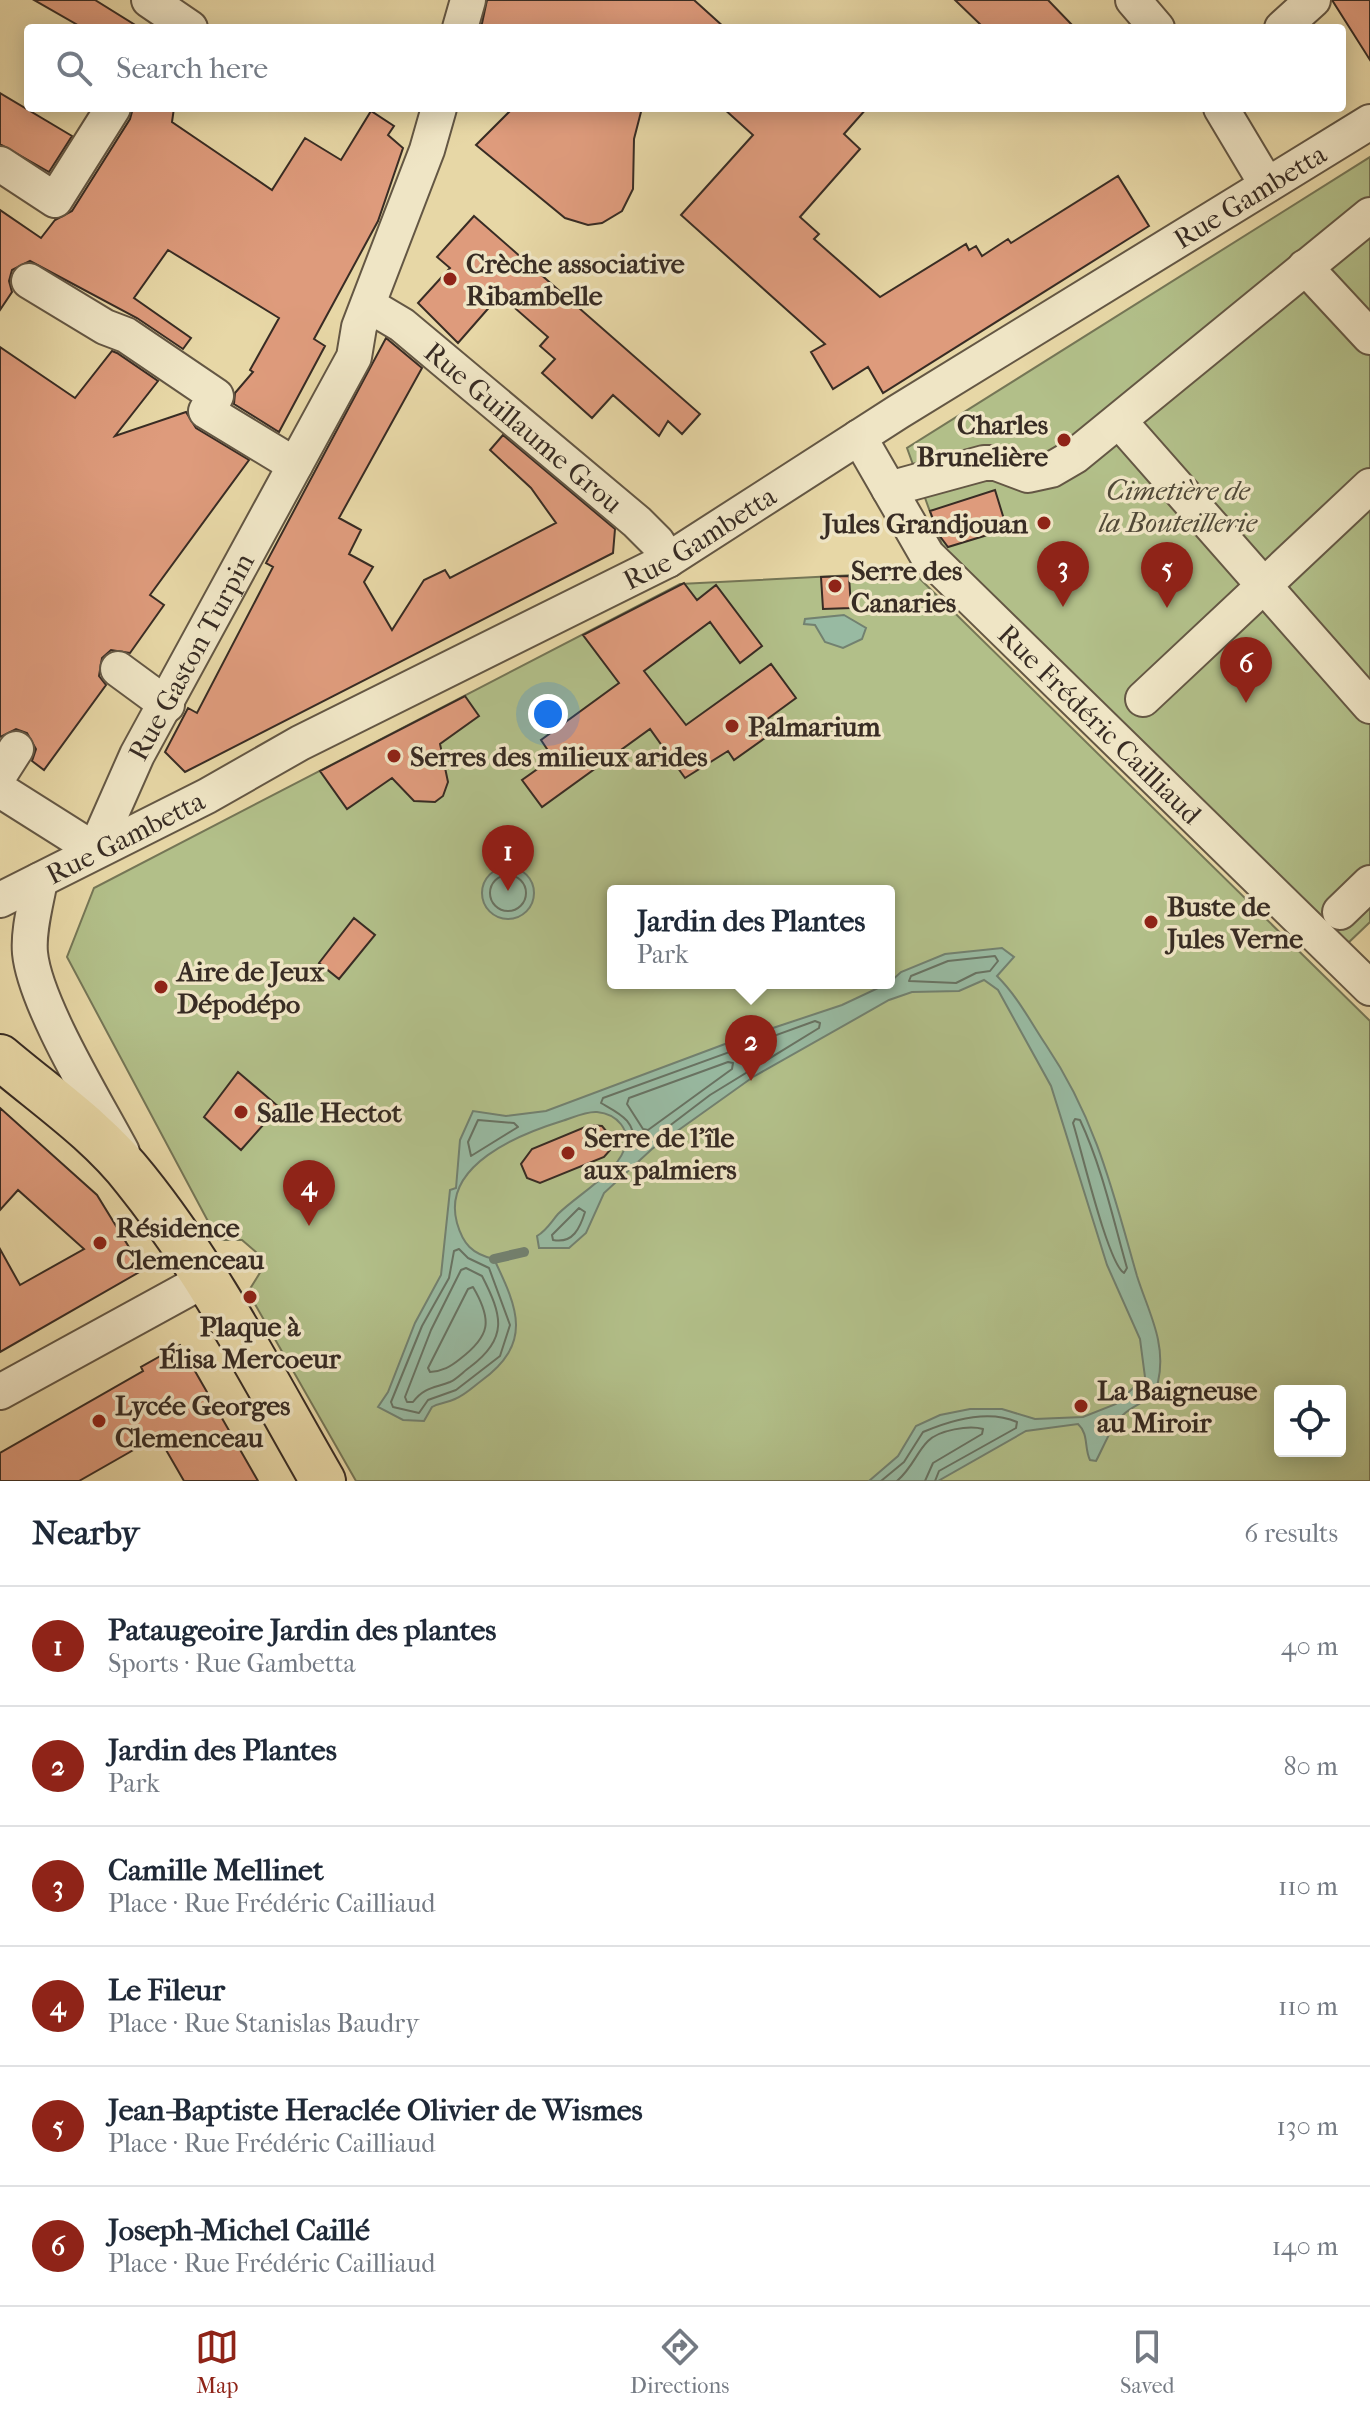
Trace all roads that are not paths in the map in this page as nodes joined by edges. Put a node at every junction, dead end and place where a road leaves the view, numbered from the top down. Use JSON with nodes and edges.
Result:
{"nodes":[{"id":1,"x":468,"y":0,"type":"edge"},
{"id":2,"x":1133,"y":0,"type":"edge"},
{"id":3,"x":1313,"y":0,"type":"edge"},
{"id":4,"x":461,"y":24,"type":"edge"},
{"id":5,"x":1154,"y":24,"type":"edge"},
{"id":6,"x":1286,"y":24,"type":"edge"},
{"id":7,"x":110,"y":112,"type":"edge"},
{"id":8,"x":438,"y":112,"type":"edge"},
{"id":9,"x":1223,"y":112,"type":"edge"},
{"id":10,"x":1370,"y":122,"type":"edge"},
{"id":11,"x":0,"y":164,"type":"edge"},
{"id":12,"x":1267,"y":185,"type":"junction"},
{"id":13,"x":1370,"y":215,"type":"edge"},
{"id":14,"x":1305,"y":267,"type":"junction"},
{"id":15,"x":29,"y":281,"type":"dead end"},
{"id":16,"x":370,"y":306,"type":"junction"},
{"id":17,"x":1370,"y":337,"type":"edge"},
{"id":18,"x":1120,"y":422,"type":"junction"},
{"id":19,"x":859,"y":437,"type":"junction"},
{"id":20,"x":295,"y":465,"type":"junction"},
{"id":21,"x":1370,"y":486,"type":"edge"},
{"id":22,"x":889,"y":489,"type":"junction"},
{"id":23,"x":668,"y":560,"type":"junction"},
{"id":24,"x":1264,"y":585,"type":"junction"},
{"id":25,"x":118,"y":669,"type":"dead end"},
{"id":26,"x":1143,"y":699,"type":"dead end"},
{"id":27,"x":167,"y":705,"type":"junction"},
{"id":28,"x":1370,"y":706,"type":"edge"},
{"id":29,"x":0,"y":790,"type":"edge"},
{"id":30,"x":95,"y":850,"type":"junction"},
{"id":31,"x":40,"y":880,"type":"junction"},
{"id":32,"x":1370,"y":883,"type":"edge"},
{"id":33,"x":0,"y":900,"type":"edge"},
{"id":34,"x":1340,"y":912,"type":"dead end"},
{"id":35,"x":1370,"y":988,"type":"edge"},
{"id":36,"x":0,"y":1057,"type":"edge"},
{"id":37,"x":135,"y":1178,"type":"junction"},
{"id":38,"x":206,"y":1279,"type":"junction"},
{"id":39,"x":0,"y":1392,"type":"edge"},
{"id":40,"x":323,"y":1481,"type":"edge"}],
"edges":[{"from":1,"to":4,"type":"street"},
{"from":2,"to":5,"type":"street"},
{"from":3,"to":6,"type":"street"},
{"from":7,"to":11,"type":"street"},
{"from":8,"to":16,"type":"street","name":"Rue Gaston Turpin"},
{"from":9,"to":12,"type":"street"},
{"from":10,"to":12,"type":"street","name":"Rue Gambetta"},
{"from":12,"to":19,"type":"street","name":"Rue Gambetta"},
{"from":13,"to":14,"type":"street"},
{"from":14,"to":17,"type":"street"},
{"from":14,"to":18,"type":"street"},
{"from":15,"to":20,"type":"street"},
{"from":16,"to":20,"type":"street","name":"Rue Gaston Turpin"},
{"from":16,"to":23,"type":"street","name":"Rue Guillaume Grou"},
{"from":18,"to":22,"type":"street"},
{"from":18,"to":24,"type":"street"},
{"from":19,"to":22,"type":"street","name":"Rue Frédéric Cailliaud"},
{"from":19,"to":23,"type":"street","name":"Rue Gambetta"},
{"from":20,"to":27,"type":"street","name":"Rue Gaston Turpin"},
{"from":21,"to":24,"type":"street"},
{"from":22,"to":35,"type":"street","name":"Rue Frédéric Cailliaud"},
{"from":23,"to":30,"type":"street","name":"Rue Gambetta"},
{"from":24,"to":26,"type":"street"},
{"from":24,"to":28,"type":"street"},
{"from":25,"to":27,"type":"street"},
{"from":27,"to":30,"type":"street","name":"Rue Gaston Turpin"},
{"from":29,"to":30,"type":"street"},
{"from":30,"to":31,"type":"street","name":"Rue Gambetta"},
{"from":31,"to":33,"type":"street","name":"Rue Gambetta"},
{"from":31,"to":37,"type":"street"},
{"from":32,"to":34,"type":"street"},
{"from":36,"to":37,"type":"main road"},
{"from":37,"to":38,"type":"main road"},
{"from":38,"to":39,"type":"street"},
{"from":38,"to":40,"type":"main road"}]}
